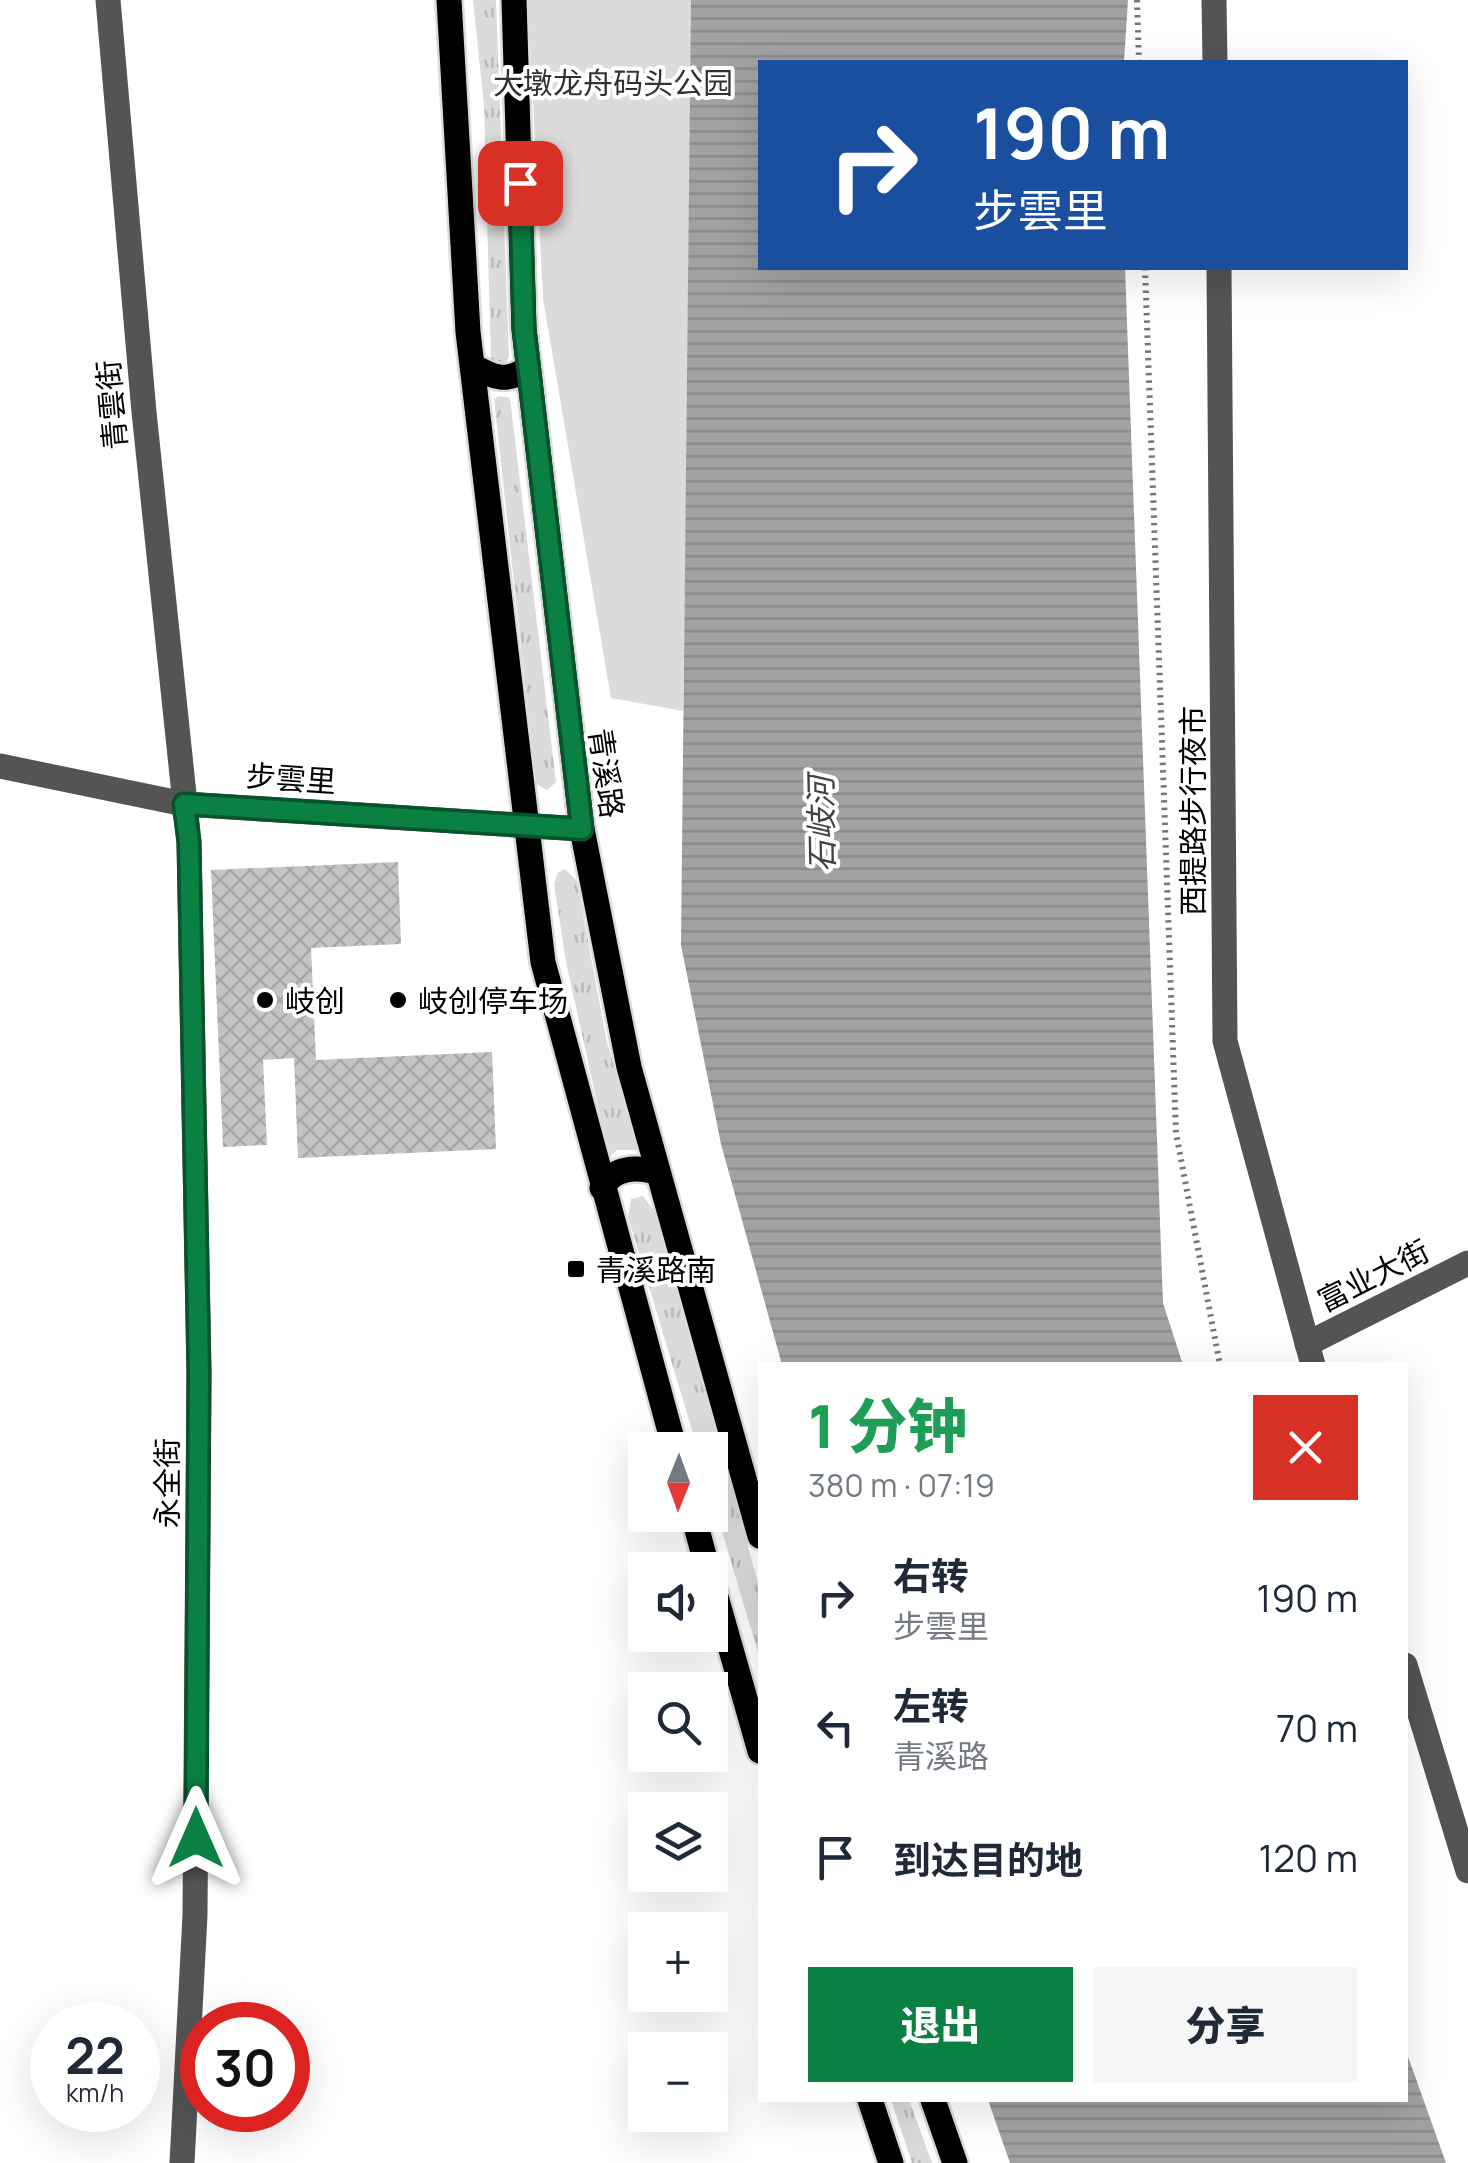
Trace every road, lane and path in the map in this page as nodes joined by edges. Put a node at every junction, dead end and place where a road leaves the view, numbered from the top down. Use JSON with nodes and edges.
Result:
{"nodes":[{"id":1,"x":108,"y":0,"type":"edge"},
{"id":2,"x":449,"y":0,"type":"edge"},
{"id":3,"x":514,"y":0,"type":"edge"},
{"id":4,"x":1137,"y":0,"type":"edge"},
{"id":5,"x":1214,"y":0,"type":"edge"},
{"id":6,"x":1139,"y":60,"type":"edge"},
{"id":7,"x":1215,"y":60,"type":"edge"},
{"id":8,"x":1145,"y":270,"type":"edge"},
{"id":9,"x":1219,"y":270,"type":"edge"},
{"id":10,"x":473,"y":366,"type":"junction"},
{"id":11,"x":528,"y":368,"type":"junction"},
{"id":12,"x":0,"y":766,"type":"edge"},
{"id":13,"x":184,"y":804,"type":"junction"},
{"id":14,"x":527,"y":826,"type":"junction"},
{"id":15,"x":582,"y":829,"type":"junction"},
{"id":16,"x":658,"y":1173,"type":"junction"},
{"id":17,"x":602,"y":1188,"type":"junction"},
{"id":18,"x":1468,"y":1263,"type":"edge"},
{"id":19,"x":1310,"y":1355,"type":"edge"},
{"id":20,"x":1219,"y":1362,"type":"edge"},
{"id":21,"x":670,"y":1432,"type":"edge"},
{"id":22,"x":758,"y":1529,"type":"edge"},
{"id":23,"x":728,"y":1639,"type":"edge"},
{"id":24,"x":1408,"y":1675,"type":"edge"},
{"id":25,"x":758,"y":1744,"type":"edge"},
{"id":26,"x":1468,"y":1871,"type":"edge"},
{"id":27,"x":871,"y":2102,"type":"edge"},
{"id":28,"x":934,"y":2102,"type":"edge"},
{"id":29,"x":182,"y":2163,"type":"edge"},
{"id":30,"x":891,"y":2163,"type":"edge"},
{"id":31,"x":955,"y":2163,"type":"edge"}],
"edges":[{"from":1,"to":13,"type":"street","name":"青雲街"},
{"from":2,"to":10,"type":"main road"},
{"from":3,"to":11,"type":"main road","name":"青溪路"},
{"from":4,"to":6,"type":"path"},
{"from":5,"to":7,"type":"street"},
{"from":8,"to":20,"type":"path"},
{"from":9,"to":19,"type":"street","name":"西提路步行夜市"},
{"from":10,"to":11,"type":"main road"},
{"from":10,"to":14,"type":"main road"},
{"from":11,"to":15,"type":"main road","name":"青溪路"},
{"from":12,"to":13,"type":"street","name":"步雲里"},
{"from":13,"to":14,"type":"street","name":"步雲里"},
{"from":13,"to":29,"type":"street","name":"永全街"},
{"from":14,"to":15,"type":"street","name":"步雲里"},
{"from":14,"to":17,"type":"main road"},
{"from":15,"to":16,"type":"main road","name":"青溪路"},
{"from":16,"to":17,"type":"main road"},
{"from":16,"to":22,"type":"main road","name":"青溪路"},
{"from":17,"to":21,"type":"main road"},
{"from":18,"to":19,"type":"street","name":"富业大街"},
{"from":23,"to":25,"type":"main road"},
{"from":24,"to":26,"type":"street"},
{"from":27,"to":30,"type":"main road"},
{"from":28,"to":31,"type":"main road"}]}
